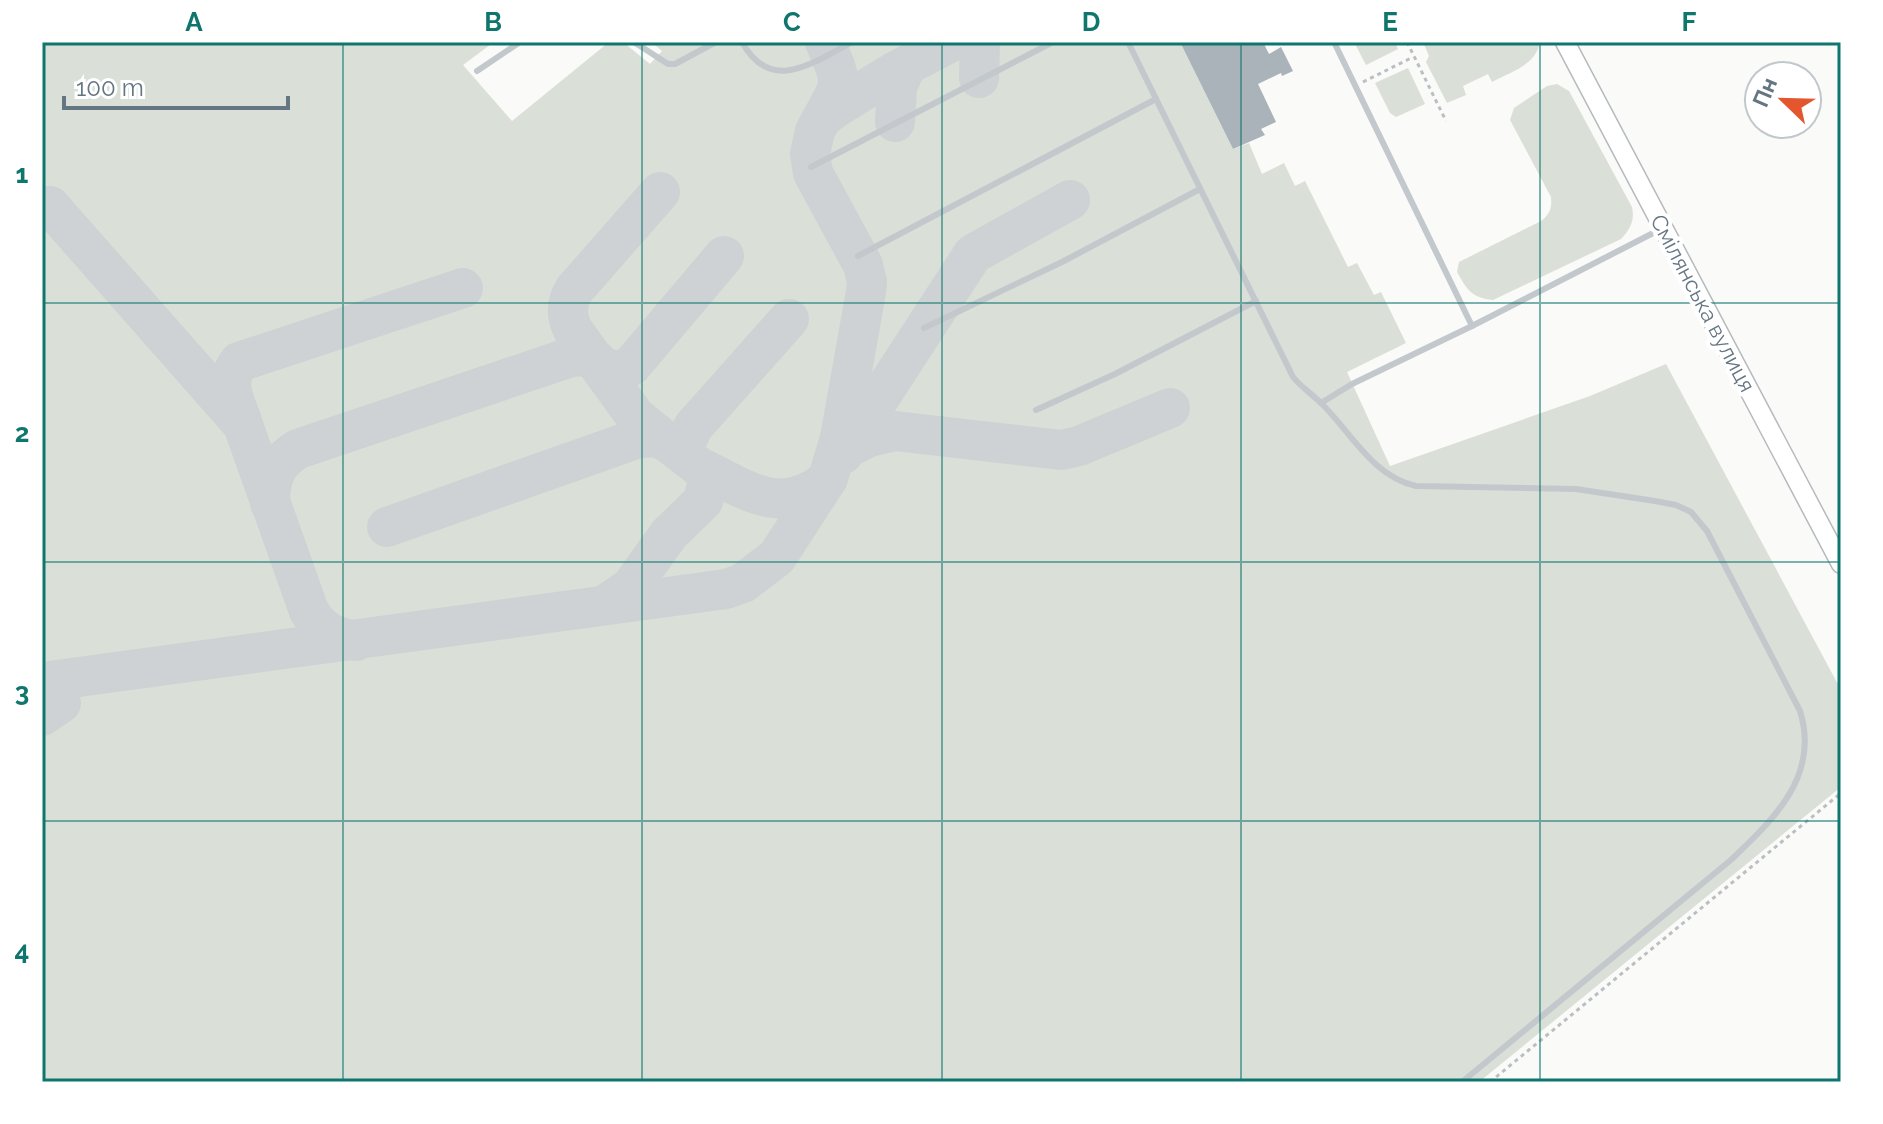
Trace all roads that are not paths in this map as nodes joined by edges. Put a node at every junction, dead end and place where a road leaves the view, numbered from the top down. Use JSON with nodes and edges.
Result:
{"nodes":[{"id":1,"x":520,"y":42,"type":"edge"},
{"id":2,"x":634,"y":42,"type":"edge"},
{"id":3,"x":716,"y":42,"type":"edge"},
{"id":4,"x":742,"y":42,"type":"edge"},
{"id":5,"x":852,"y":42,"type":"edge"},
{"id":6,"x":1053,"y":42,"type":"edge"},
{"id":7,"x":1128,"y":42,"type":"edge"},
{"id":8,"x":1334,"y":42,"type":"edge"},
{"id":9,"x":1565,"y":42,"type":"edge"},
{"id":10,"x":477,"y":71,"type":"dead end"},
{"id":11,"x":1156,"y":99,"type":"junction"},
{"id":12,"x":811,"y":167,"type":"dead end"},
{"id":13,"x":1200,"y":189,"type":"junction"},
{"id":14,"x":1664,"y":227,"type":"junction"},
{"id":15,"x":858,"y":256,"type":"dead end"},
{"id":16,"x":1256,"y":301,"type":"junction"},
{"id":17,"x":1472,"y":326,"type":"junction"},
{"id":18,"x":924,"y":328,"type":"dead end"},
{"id":19,"x":1321,"y":403,"type":"junction"},
{"id":20,"x":1036,"y":410,"type":"dead end"},
{"id":21,"x":1841,"y":564,"type":"edge"},
{"id":22,"x":1462,"y":1082,"type":"edge"}],
"edges":[{"from":1,"to":10,"type":"lane"},
{"from":2,"to":3,"type":"lane"},
{"from":4,"to":5,"type":"lane"},
{"from":6,"to":12,"type":"lane"},
{"from":7,"to":11,"type":"lane"},
{"from":8,"to":17,"type":"lane"},
{"from":9,"to":14,"type":"main road","name":"Смілянська вулиця"},
{"from":11,"to":13,"type":"lane"},
{"from":11,"to":15,"type":"lane"},
{"from":13,"to":16,"type":"lane"},
{"from":13,"to":18,"type":"lane"},
{"from":14,"to":17,"type":"lane"},
{"from":14,"to":21,"type":"main road","name":"Смілянська вулиця"},
{"from":16,"to":19,"type":"lane"},
{"from":16,"to":20,"type":"lane"},
{"from":17,"to":19,"type":"lane"},
{"from":19,"to":22,"type":"lane"}]}
